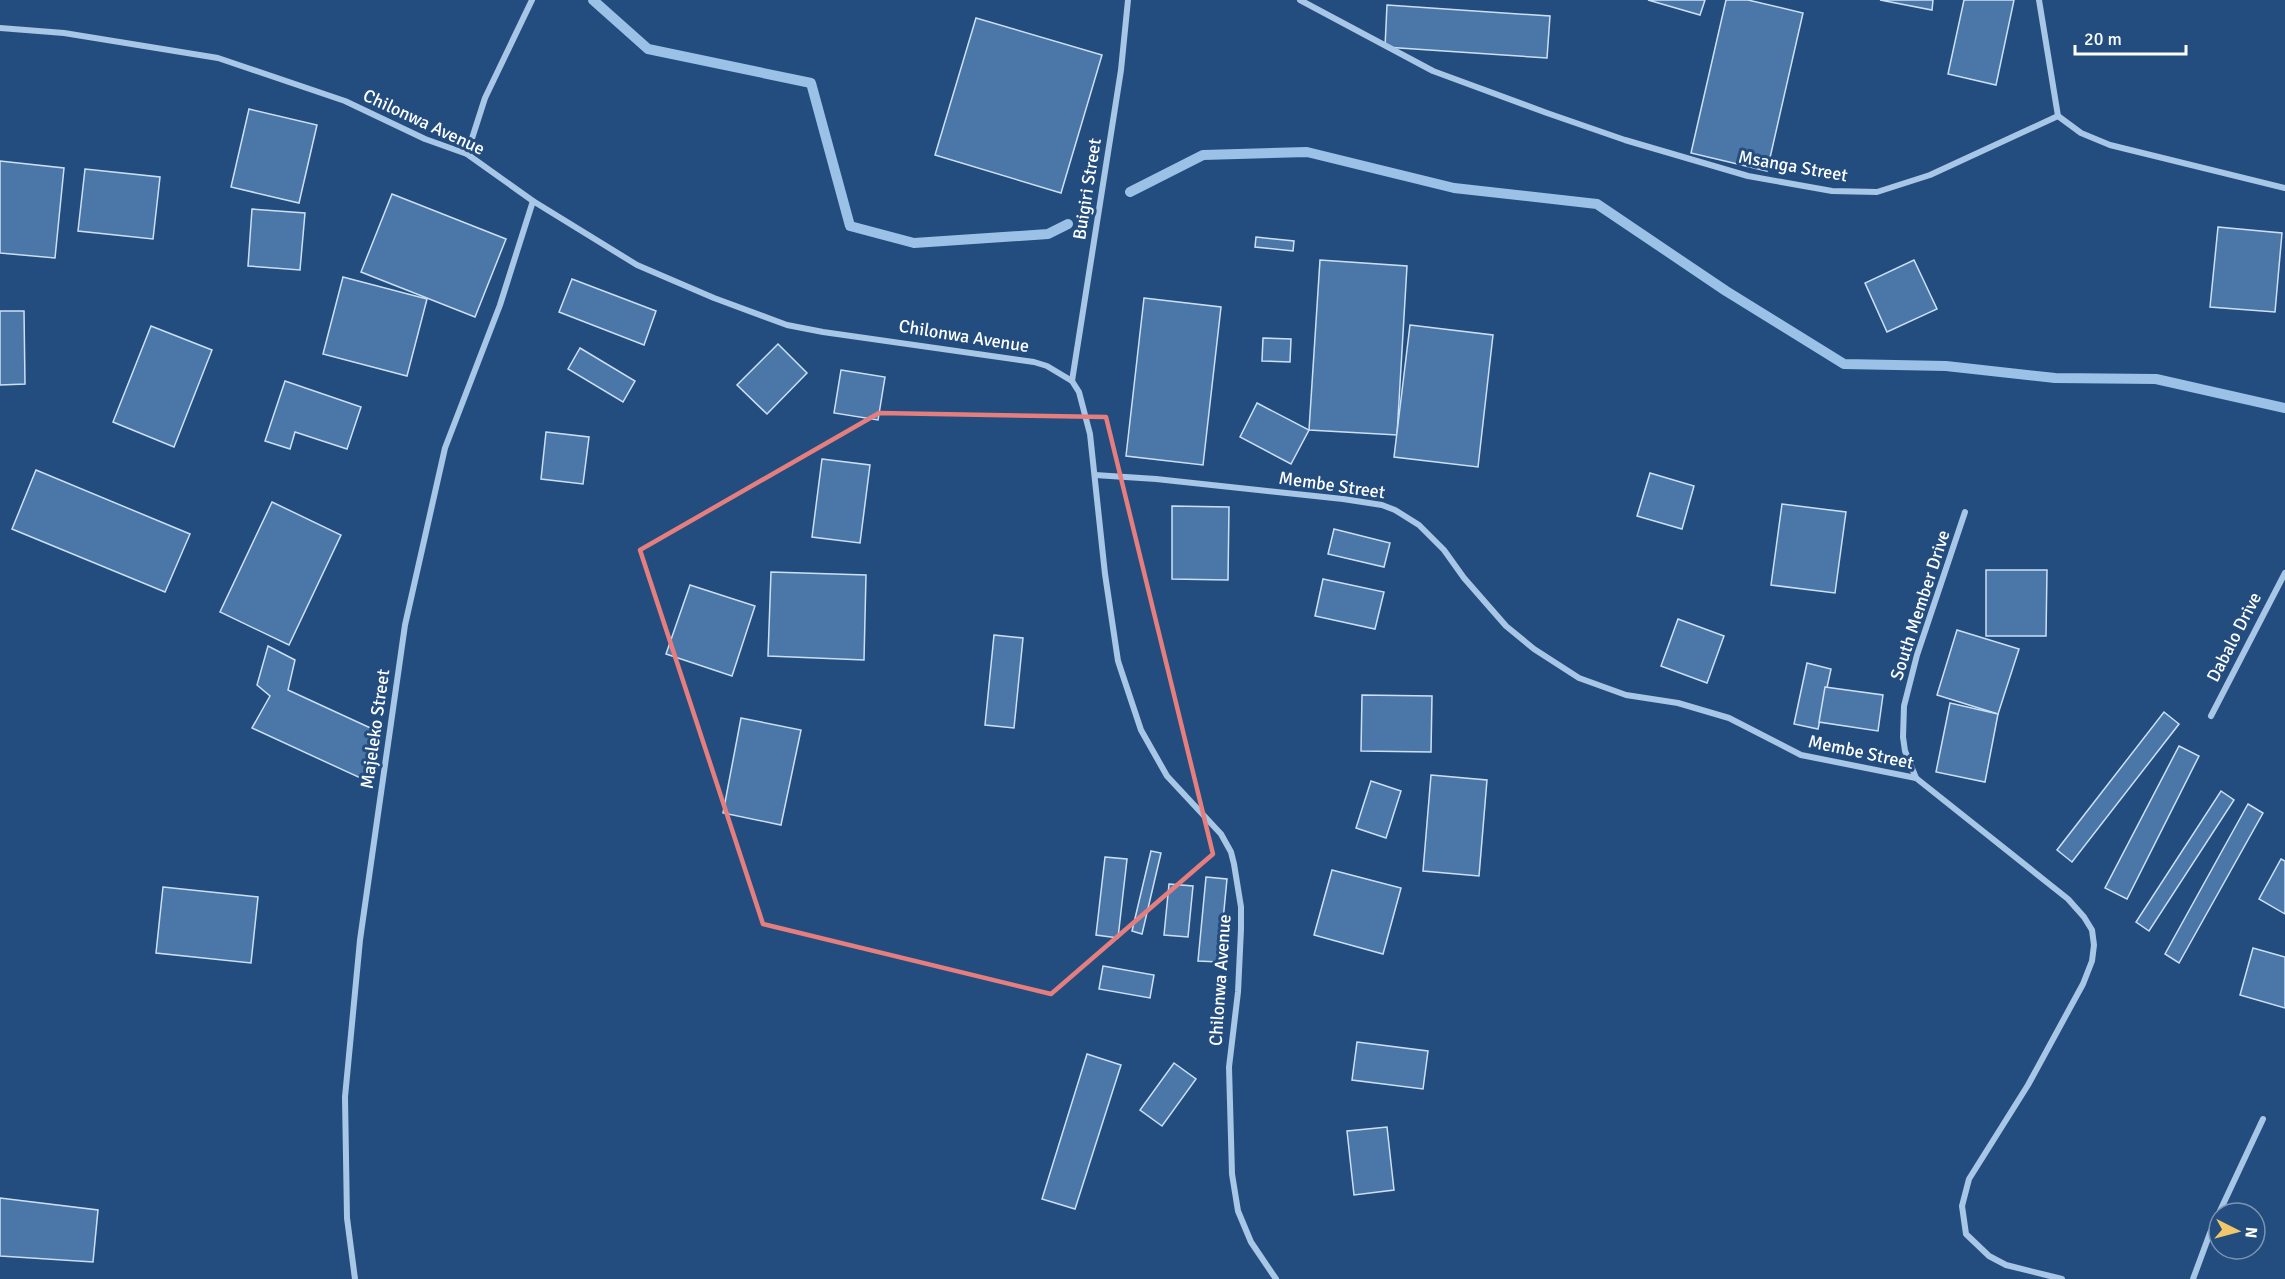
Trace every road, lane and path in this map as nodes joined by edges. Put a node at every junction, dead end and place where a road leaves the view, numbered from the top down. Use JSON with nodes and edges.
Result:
{"nodes":[{"id":1,"x":532,"y":0,"type":"edge"},
{"id":2,"x":1128,"y":0,"type":"edge"},
{"id":3,"x":1300,"y":0,"type":"edge"},
{"id":4,"x":2038,"y":0,"type":"edge"},
{"id":5,"x":0,"y":28,"type":"edge"},
{"id":6,"x":2058,"y":116,"type":"junction"},
{"id":7,"x":466,"y":154,"type":"junction"},
{"id":8,"x":2285,"y":188,"type":"edge"},
{"id":9,"x":533,"y":201,"type":"junction"},
{"id":10,"x":1072,"y":381,"type":"junction"},
{"id":11,"x":1095,"y":475,"type":"junction"},
{"id":12,"x":1965,"y":512,"type":"dead end"},
{"id":13,"x":2285,"y":573,"type":"edge"},
{"id":14,"x":2211,"y":716,"type":"dead end"},
{"id":15,"x":1916,"y":778,"type":"junction"},
{"id":16,"x":2263,"y":1119,"type":"dead end"},
{"id":17,"x":2225,"y":1201,"type":"edge"},
{"id":18,"x":2207,"y":1241,"type":"edge"},
{"id":19,"x":355,"y":1279,"type":"edge"},
{"id":20,"x":1276,"y":1279,"type":"edge"},
{"id":21,"x":2062,"y":1279,"type":"edge"},
{"id":22,"x":2193,"y":1279,"type":"edge"}],
"edges":[{"from":1,"to":7,"type":"street"},
{"from":2,"to":10,"type":"street","name":"Buigiri Street"},
{"from":3,"to":6,"type":"street","name":"Msanga Street"},
{"from":4,"to":6,"type":"street"},
{"from":5,"to":7,"type":"street","name":"Chilonwa Avenue"},
{"from":6,"to":8,"type":"street"},
{"from":7,"to":9,"type":"street","name":"Chilonwa Avenue"},
{"from":9,"to":10,"type":"street","name":"Chilonwa Avenue"},
{"from":9,"to":19,"type":"street","name":"Majeleko Street"},
{"from":10,"to":11,"type":"street","name":"Chilonwa Avenue"},
{"from":11,"to":15,"type":"street","name":"Membe Street"},
{"from":11,"to":20,"type":"street","name":"Chilonwa Avenue"},
{"from":12,"to":15,"type":"street","name":"South Member Drive"},
{"from":13,"to":14,"type":"street","name":"Dabalo Drive"},
{"from":15,"to":21,"type":"street","name":"Membe Street"},
{"from":16,"to":17,"type":"street"},
{"from":18,"to":22,"type":"street"}]}
